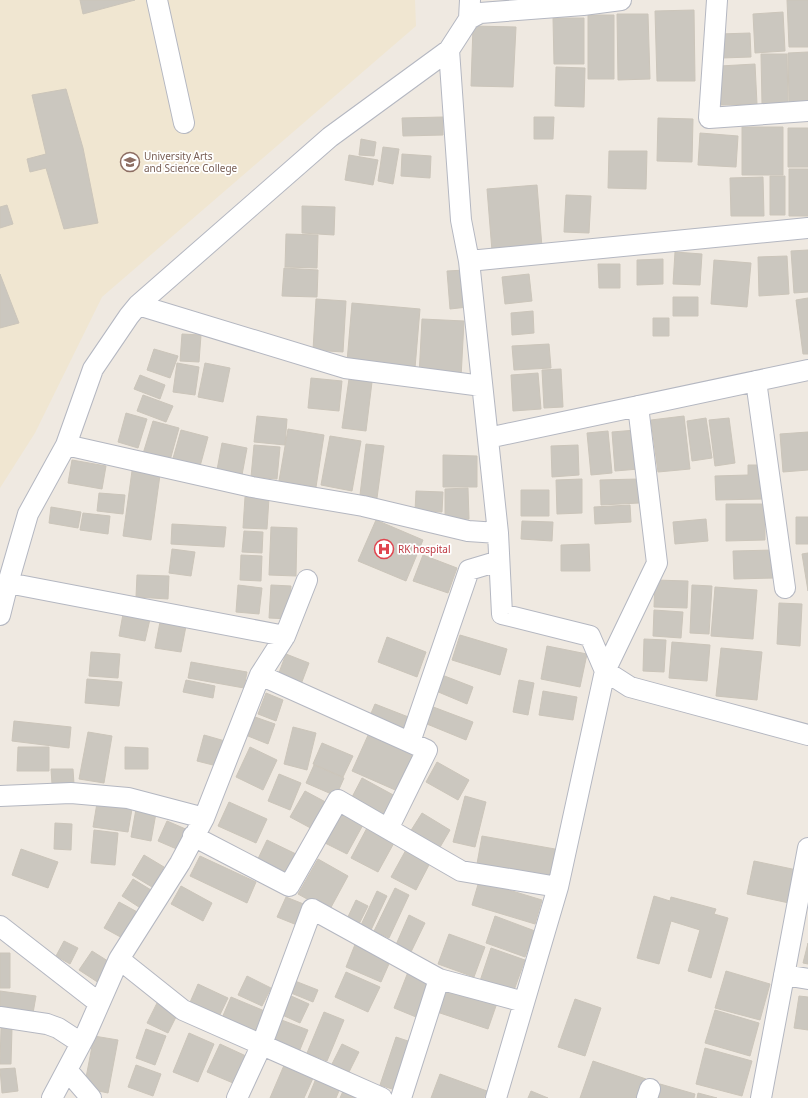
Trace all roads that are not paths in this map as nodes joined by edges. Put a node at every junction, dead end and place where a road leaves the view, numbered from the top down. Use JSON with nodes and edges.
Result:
{"nodes":[{"id":1,"x":158,"y":0,"type":"edge"},
{"id":2,"x":621,"y":0,"type":"edge"},
{"id":3,"x":717,"y":0,"type":"edge"},
{"id":4,"x":583,"y":2,"type":"edge"},
{"id":5,"x":470,"y":9,"type":"edge"},
{"id":6,"x":449,"y":50,"type":"junction"},
{"id":7,"x":808,"y":111,"type":"edge"},
{"id":8,"x":184,"y":124,"type":"dead end"},
{"id":9,"x":808,"y":228,"type":"edge"},
{"id":10,"x":469,"y":261,"type":"junction"},
{"id":11,"x":138,"y":305,"type":"junction"},
{"id":12,"x":808,"y":370,"type":"edge"},
{"id":13,"x":756,"y":381,"type":"junction"},
{"id":14,"x":482,"y":386,"type":"junction"},
{"id":15,"x":638,"y":406,"type":"junction"},
{"id":16,"x":488,"y":438,"type":"junction"},
{"id":17,"x":66,"y":445,"type":"junction"},
{"id":18,"x":498,"y":533,"type":"junction"},
{"id":19,"x":499,"y":561,"type":"junction"},
{"id":20,"x":307,"y":580,"type":"dead end"},
{"id":21,"x":8,"y":583,"type":"junction"},
{"id":22,"x":785,"y":588,"type":"dead end"},
{"id":23,"x":0,"y":615,"type":"edge"},
{"id":24,"x":285,"y":636,"type":"junction"},
{"id":25,"x":605,"y":671,"type":"junction"},
{"id":26,"x":260,"y":675,"type":"junction"},
{"id":27,"x":808,"y":735,"type":"edge"},
{"id":28,"x":410,"y":742,"type":"junction"},
{"id":29,"x":0,"y":796,"type":"edge"},
{"id":30,"x":204,"y":818,"type":"junction"},
{"id":31,"x":388,"y":829,"type":"junction"},
{"id":32,"x":194,"y":836,"type":"junction"},
{"id":33,"x":808,"y":848,"type":"edge"},
{"id":34,"x":558,"y":886,"type":"junction"},
{"id":35,"x":0,"y":926,"type":"edge"},
{"id":36,"x":119,"y":959,"type":"junction"},
{"id":37,"x":784,"y":975,"type":"junction"},
{"id":38,"x":439,"y":979,"type":"junction"},
{"id":39,"x":808,"y":979,"type":"edge"},
{"id":40,"x":524,"y":1002,"type":"junction"},
{"id":41,"x":100,"y":1003,"type":"junction"},
{"id":42,"x":0,"y":1017,"type":"edge"},
{"id":43,"x":82,"y":1043,"type":"junction"},
{"id":44,"x":262,"y":1044,"type":"junction"},
{"id":45,"x":67,"y":1070,"type":"junction"},
{"id":46,"x":52,"y":1098,"type":"edge"},
{"id":47,"x":91,"y":1098,"type":"edge"},
{"id":48,"x":237,"y":1098,"type":"edge"},
{"id":49,"x":382,"y":1098,"type":"edge"},
{"id":50,"x":402,"y":1098,"type":"edge"},
{"id":51,"x":496,"y":1098,"type":"edge"},
{"id":52,"x":761,"y":1098,"type":"edge"}],
"edges":[{"from":1,"to":8,"type":"street"},
{"from":2,"to":4,"type":"street"},
{"from":3,"to":7,"type":"street"},
{"from":4,"to":5,"type":"street"},
{"from":5,"to":6,"type":"street"},
{"from":6,"to":10,"type":"street"},
{"from":6,"to":11,"type":"street"},
{"from":9,"to":10,"type":"street"},
{"from":10,"to":14,"type":"street"},
{"from":11,"to":14,"type":"street"},
{"from":11,"to":17,"type":"street"},
{"from":12,"to":13,"type":"street"},
{"from":13,"to":15,"type":"street"},
{"from":13,"to":22,"type":"street"},
{"from":14,"to":16,"type":"street"},
{"from":15,"to":16,"type":"street"},
{"from":15,"to":25,"type":"street"},
{"from":16,"to":18,"type":"street"},
{"from":17,"to":18,"type":"street"},
{"from":17,"to":21,"type":"street"},
{"from":18,"to":19,"type":"street"},
{"from":19,"to":25,"type":"street"},
{"from":19,"to":28,"type":"street"},
{"from":20,"to":24,"type":"street"},
{"from":21,"to":23,"type":"street"},
{"from":21,"to":24,"type":"street"},
{"from":24,"to":26,"type":"street"},
{"from":25,"to":27,"type":"street"},
{"from":25,"to":34,"type":"street"},
{"from":26,"to":28,"type":"street"},
{"from":26,"to":30,"type":"street"},
{"from":28,"to":31,"type":"street"},
{"from":29,"to":30,"type":"street"},
{"from":30,"to":32,"type":"street"},
{"from":31,"to":32,"type":"street"},
{"from":31,"to":34,"type":"street"},
{"from":32,"to":36,"type":"street"},
{"from":33,"to":37,"type":"street"},
{"from":34,"to":40,"type":"street"},
{"from":35,"to":41,"type":"street"},
{"from":36,"to":41,"type":"street"},
{"from":36,"to":44,"type":"street"},
{"from":37,"to":39,"type":"street"},
{"from":37,"to":52,"type":"street"},
{"from":38,"to":40,"type":"street"},
{"from":38,"to":44,"type":"street"},
{"from":38,"to":50,"type":"street"},
{"from":40,"to":51,"type":"street"},
{"from":41,"to":43,"type":"street"},
{"from":42,"to":43,"type":"street"},
{"from":43,"to":45,"type":"street"},
{"from":44,"to":48,"type":"street"},
{"from":44,"to":49,"type":"street"},
{"from":45,"to":46,"type":"street"},
{"from":45,"to":47,"type":"street"}]}
